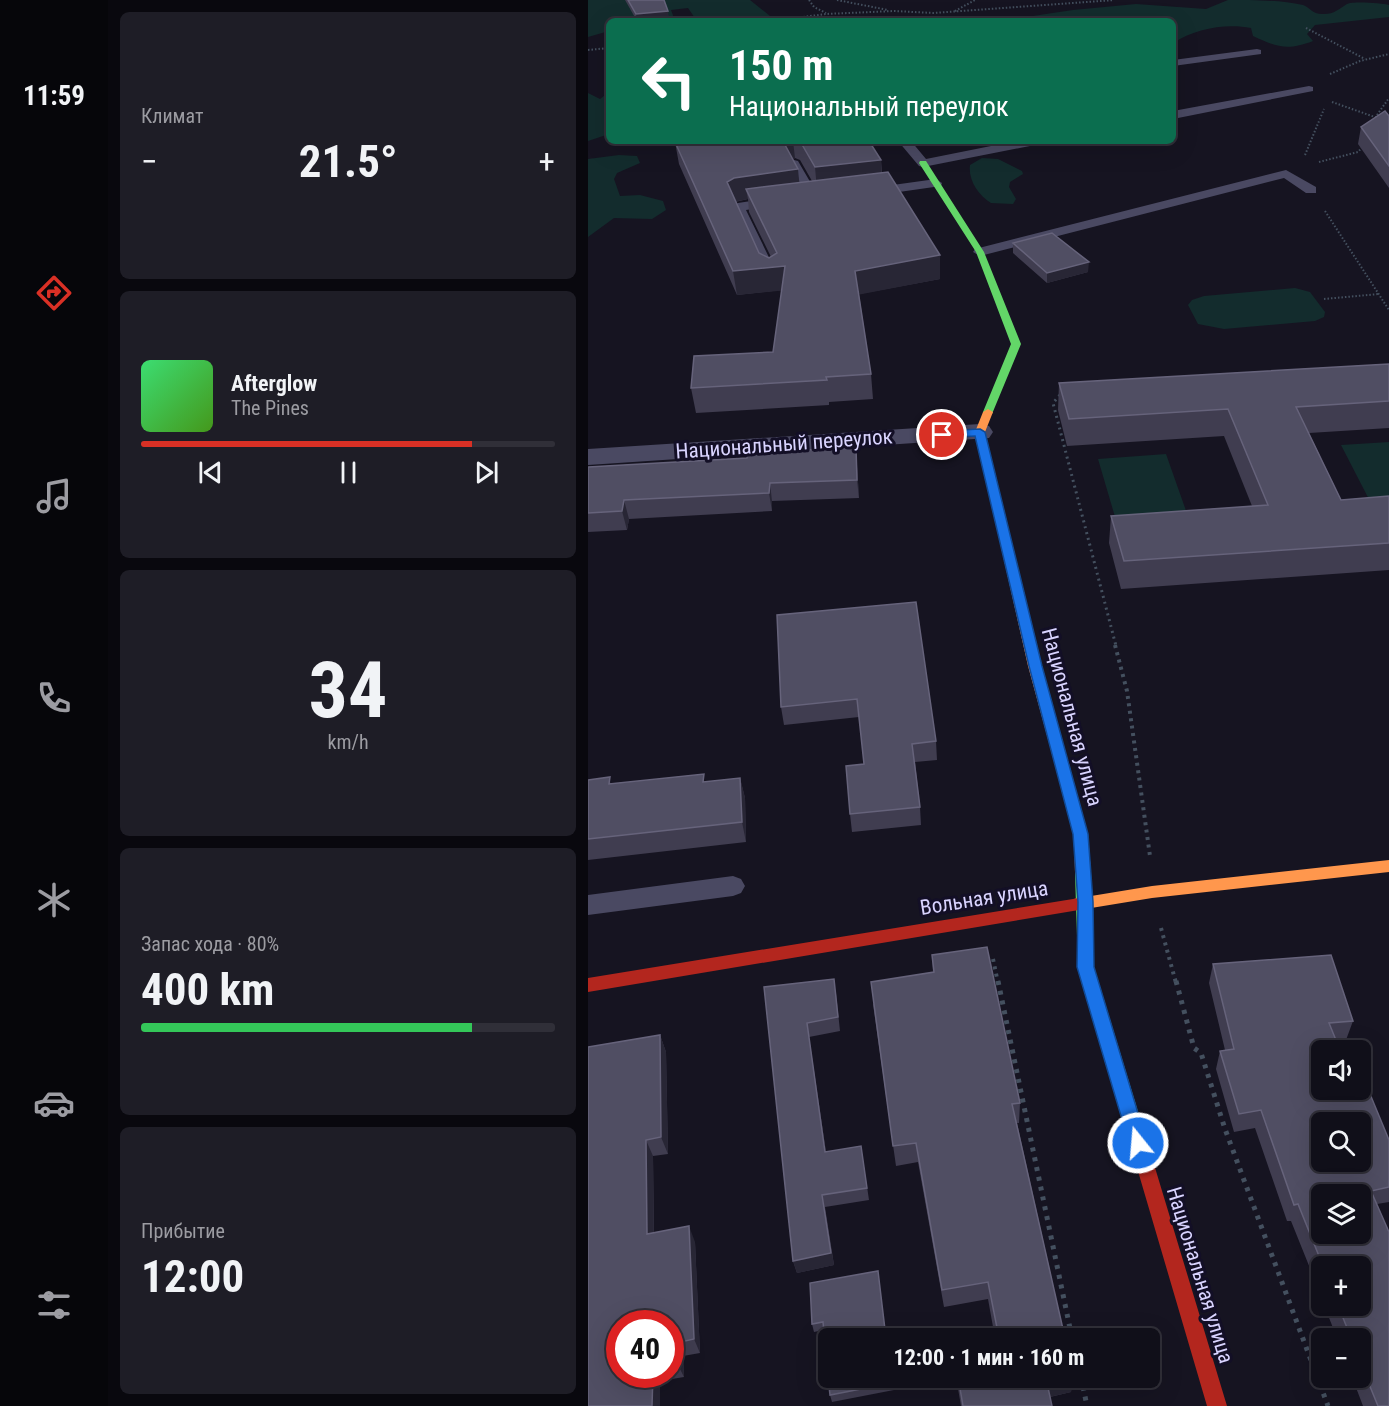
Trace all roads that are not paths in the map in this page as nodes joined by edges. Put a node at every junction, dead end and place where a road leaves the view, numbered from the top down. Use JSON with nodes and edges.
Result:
{"nodes":[{"id":1,"x":1257,"y":52,"type":"dead end"},
{"id":2,"x":1176,"y":63,"type":"edge"},
{"id":3,"x":1309,"y":88,"type":"road end"},
{"id":4,"x":1176,"y":114,"type":"edge"},
{"id":5,"x":907,"y":144,"type":"edge"},
{"id":6,"x":1020,"y":144,"type":"edge"},
{"id":7,"x":923,"y":163,"type":"junction"},
{"id":8,"x":794,"y":164,"type":"edge"},
{"id":9,"x":936,"y":183,"type":"junction"},
{"id":10,"x":1311,"y":190,"type":"road end"},
{"id":11,"x":860,"y":193,"type":"edge"},
{"id":12,"x":841,"y":194,"type":"edge"},
{"id":13,"x":802,"y":197,"type":"junction"},
{"id":14,"x":980,"y":252,"type":"junction"},
{"id":15,"x":771,"y":276,"type":"edge"},
{"id":16,"x":980,"y":432,"type":"junction"},
{"id":17,"x":588,"y":457,"type":"edge"},
{"id":18,"x":1389,"y":866,"type":"edge"},
{"id":19,"x":733,"y":886,"type":"dead end"},
{"id":20,"x":1085,"y":902,"type":"junction"},
{"id":21,"x":588,"y":905,"type":"edge"},
{"id":22,"x":588,"y":985,"type":"edge"},
{"id":23,"x":1217,"y":1406,"type":"edge"}],
"edges":[{"from":1,"to":2,"type":"lane"},
{"from":3,"to":4,"type":"lane"},
{"from":5,"to":7,"type":"lane"},
{"from":6,"to":7,"type":"lane"},
{"from":7,"to":9,"type":"street"},
{"from":8,"to":13,"type":"lane"},
{"from":9,"to":11,"type":"lane"},
{"from":9,"to":14,"type":"street"},
{"from":10,"to":14,"type":"lane"},
{"from":12,"to":13,"type":"lane"},
{"from":13,"to":15,"type":"lane"},
{"from":14,"to":16,"type":"street"},
{"from":16,"to":17,"type":"street","name":"Национальный переулок"},
{"from":16,"to":20,"type":"street","name":"Национальная улица"},
{"from":18,"to":20,"type":"street","name":"Вольная улица"},
{"from":19,"to":21,"type":"lane"},
{"from":20,"to":22,"type":"street","name":"Вольная улица"},
{"from":20,"to":23,"type":"street","name":"Национальная улица"}]}
